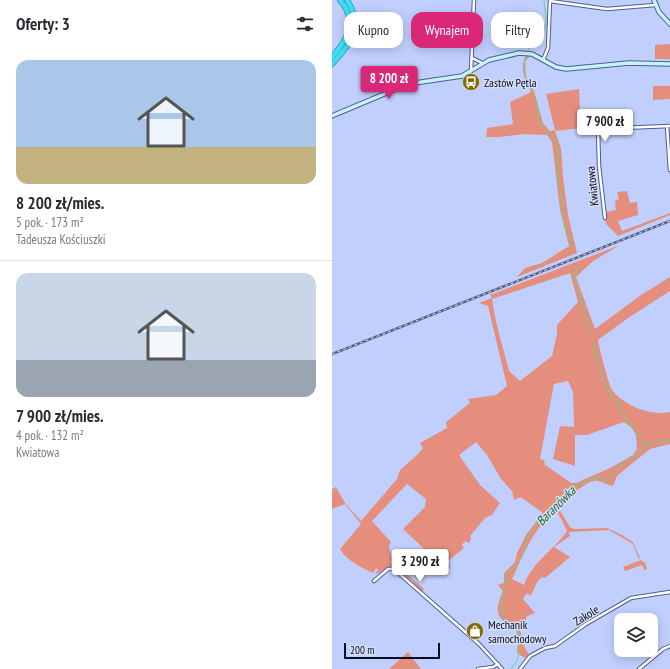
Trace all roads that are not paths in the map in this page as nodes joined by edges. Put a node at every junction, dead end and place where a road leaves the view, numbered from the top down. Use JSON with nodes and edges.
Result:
{"nodes":[{"id":1,"x":340,"y":0,"type":"edge"},
{"id":2,"x":346,"y":0,"type":"edge"},
{"id":3,"x":474,"y":0,"type":"edge"},
{"id":4,"x":654,"y":0,"type":"edge"},
{"id":5,"x":550,"y":1,"type":"edge"},
{"id":6,"x":655,"y":5,"type":"junction"},
{"id":7,"x":670,"y":24,"type":"edge"},
{"id":8,"x":332,"y":57,"type":"edge"},
{"id":9,"x":472,"y":58,"type":"junction"},
{"id":10,"x":543,"y":60,"type":"junction"},
{"id":11,"x":482,"y":63,"type":"junction"},
{"id":12,"x":332,"y":64,"type":"edge"},
{"id":13,"x":670,"y":64,"type":"edge"},
{"id":14,"x":470,"y":72,"type":"junction"},
{"id":15,"x":333,"y":114,"type":"edge"},
{"id":16,"x":668,"y":126,"type":"edge"},
{"id":17,"x":670,"y":170,"type":"edge"},
{"id":18,"x":605,"y":218,"type":"dead end"},
{"id":19,"x":374,"y":581,"type":"dead end"},
{"id":20,"x":670,"y":592,"type":"edge"},
{"id":21,"x":670,"y":646,"type":"edge"},
{"id":22,"x":498,"y":664,"type":"junction"},
{"id":23,"x":478,"y":669,"type":"edge"},
{"id":24,"x":502,"y":669,"type":"edge"},
{"id":25,"x":520,"y":669,"type":"edge"},
{"id":26,"x":639,"y":669,"type":"edge"}],
"edges":[{"from":1,"to":8,"type":"highway"},
{"from":2,"to":12,"type":"highway"},
{"from":3,"to":9,"type":"street"},
{"from":4,"to":6,"type":"street"},
{"from":5,"to":6,"type":"street"},
{"from":5,"to":10,"type":"street"},
{"from":6,"to":7,"type":"street"},
{"from":9,"to":11,"type":"street"},
{"from":9,"to":14,"type":"street"},
{"from":10,"to":11,"type":"street"},
{"from":10,"to":13,"type":"street"},
{"from":11,"to":14,"type":"street"},
{"from":14,"to":15,"type":"street"},
{"from":16,"to":17,"type":"street"},
{"from":16,"to":18,"type":"street","name":"Kwiatowa"},
{"from":19,"to":22,"type":"street"},
{"from":20,"to":25,"type":"street","name":"Zakole"},
{"from":21,"to":26,"type":"street"},
{"from":22,"to":23,"type":"street"},
{"from":22,"to":24,"type":"street"}]}
